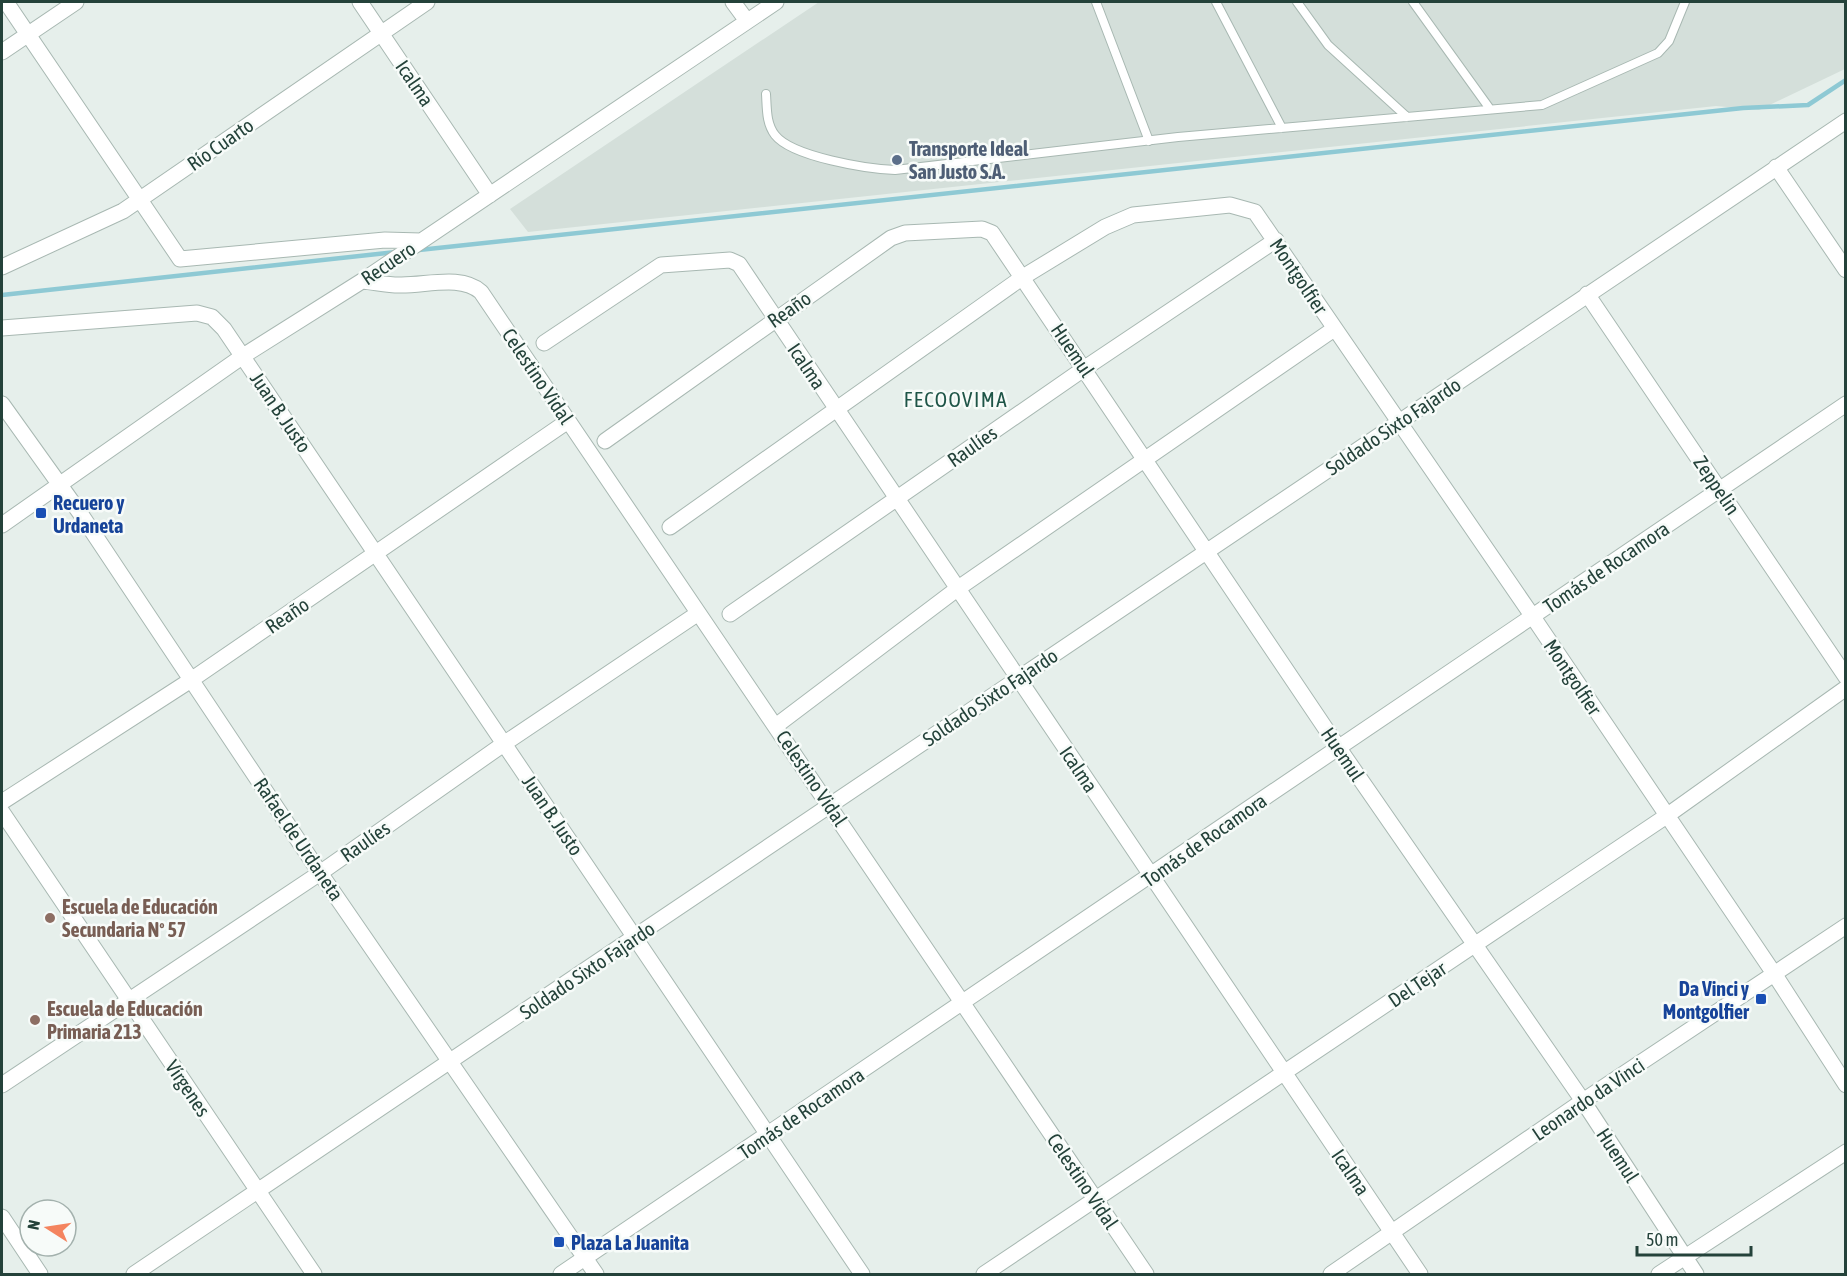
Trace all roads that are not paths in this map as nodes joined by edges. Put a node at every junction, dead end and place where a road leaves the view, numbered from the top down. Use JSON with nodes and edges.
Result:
{"nodes":[{"id":1,"x":6,"y":2,"type":"edge"},
{"id":2,"x":76,"y":2,"type":"edge"},
{"id":3,"x":360,"y":2,"type":"edge"},
{"id":4,"x":427,"y":2,"type":"edge"},
{"id":5,"x":733,"y":2,"type":"edge"},
{"id":6,"x":776,"y":2,"type":"edge"},
{"id":7,"x":1096,"y":2,"type":"edge"},
{"id":8,"x":1216,"y":2,"type":"edge"},
{"id":9,"x":1297,"y":2,"type":"edge"},
{"id":10,"x":1413,"y":2,"type":"edge"},
{"id":11,"x":1685,"y":2,"type":"edge"},
{"id":12,"x":747,"y":21,"type":"junction"},
{"id":13,"x":381,"y":33,"type":"junction"},
{"id":14,"x":28,"y":34,"type":"junction"},
{"id":15,"x":2,"y":52,"type":"edge"},
{"id":16,"x":766,"y":94,"type":"dead end"},
{"id":17,"x":1490,"y":110,"type":"junction"},
{"id":18,"x":1407,"y":117,"type":"junction"},
{"id":19,"x":1845,"y":121,"type":"edge"},
{"id":20,"x":1282,"y":128,"type":"junction"},
{"id":21,"x":1149,"y":141,"type":"junction"},
{"id":22,"x":1776,"y":167,"type":"junction"},
{"id":23,"x":490,"y":195,"type":"junction"},
{"id":24,"x":140,"y":200,"type":"junction"},
{"id":25,"x":992,"y":232,"type":"joint"},
{"id":26,"x":1276,"y":240,"type":"junction"},
{"id":27,"x":421,"y":241,"type":"junction"},
{"id":28,"x":2,"y":267,"type":"edge"},
{"id":29,"x":1845,"y":270,"type":"edge"},
{"id":30,"x":1023,"y":277,"type":"junction"},
{"id":31,"x":362,"y":280,"type":"junction"},
{"id":32,"x":1587,"y":294,"type":"junction"},
{"id":33,"x":775,"y":319,"type":"junction"},
{"id":34,"x":2,"y":328,"type":"edge"},
{"id":35,"x":1334,"y":329,"type":"junction"},
{"id":36,"x":544,"y":342,"type":"dead end"},
{"id":37,"x":243,"y":356,"type":"junction"},
{"id":38,"x":1085,"y":368,"type":"junction"},
{"id":39,"x":2,"y":404,"type":"edge"},
{"id":40,"x":1845,"y":404,"type":"edge"},
{"id":41,"x":836,"y":409,"type":"junction"},
{"id":42,"x":568,"y":421,"type":"junction"},
{"id":43,"x":1400,"y":421,"type":"junction"},
{"id":44,"x":604,"y":441,"type":"dead end"},
{"id":45,"x":1145,"y":458,"type":"junction"},
{"id":46,"x":59,"y":485,"type":"junction"},
{"id":47,"x":1721,"y":490,"type":"junction"},
{"id":48,"x":896,"y":498,"type":"junction"},
{"id":49,"x":2,"y":525,"type":"edge"},
{"id":50,"x":670,"y":527,"type":"dead end"},
{"id":51,"x":1208,"y":551,"type":"junction"},
{"id":52,"x":376,"y":555,"type":"junction"},
{"id":53,"x":957,"y":589,"type":"junction"},
{"id":54,"x":730,"y":614,"type":"dead end"},
{"id":55,"x":697,"y":615,"type":"junction"},
{"id":56,"x":1533,"y":617,"type":"junction"},
{"id":57,"x":1018,"y":677,"type":"junction"},
{"id":58,"x":1845,"y":677,"type":"edge"},
{"id":59,"x":191,"y":680,"type":"junction"},
{"id":60,"x":1845,"y":688,"type":"edge"},
{"id":61,"x":777,"y":726,"type":"junction"},
{"id":62,"x":505,"y":743,"type":"junction"},
{"id":63,"x":1338,"y":747,"type":"junction"},
{"id":64,"x":2,"y":802,"type":"edge"},
{"id":65,"x":830,"y":806,"type":"junction"},
{"id":66,"x":2,"y":812,"type":"edge"},
{"id":67,"x":1665,"y":817,"type":"junction"},
{"id":68,"x":320,"y":873,"type":"junction"},
{"id":69,"x":1151,"y":877,"type":"junction"},
{"id":70,"x":1845,"y":926,"type":"edge"},
{"id":71,"x":635,"y":937,"type":"junction"},
{"id":72,"x":1476,"y":945,"type":"junction"},
{"id":73,"x":1775,"y":975,"type":"junction"},
{"id":74,"x":128,"y":1000,"type":"junction"},
{"id":75,"x":963,"y":1004,"type":"junction"},
{"id":76,"x":450,"y":1064,"type":"junction"},
{"id":77,"x":1284,"y":1073,"type":"junction"},
{"id":78,"x":2,"y":1085,"type":"edge"},
{"id":79,"x":1845,"y":1085,"type":"edge"},
{"id":80,"x":1583,"y":1101,"type":"junction"},
{"id":81,"x":768,"y":1135,"type":"junction"},
{"id":82,"x":1845,"y":1152,"type":"edge"},
{"id":83,"x":258,"y":1192,"type":"junction"},
{"id":84,"x":1095,"y":1200,"type":"junction"},
{"id":85,"x":2,"y":1217,"type":"edge"},
{"id":86,"x":1392,"y":1234,"type":"junction"},
{"id":87,"x":1685,"y":1257,"type":"junction"},
{"id":88,"x":585,"y":1258,"type":"junction"},
{"id":89,"x":40,"y":1275,"type":"edge"},
{"id":90,"x":134,"y":1275,"type":"edge"},
{"id":91,"x":314,"y":1275,"type":"edge"},
{"id":92,"x":561,"y":1275,"type":"edge"},
{"id":93,"x":596,"y":1275,"type":"edge"},
{"id":94,"x":862,"y":1275,"type":"edge"},
{"id":95,"x":984,"y":1275,"type":"edge"},
{"id":96,"x":1146,"y":1275,"type":"edge"},
{"id":97,"x":1332,"y":1275,"type":"edge"},
{"id":98,"x":1420,"y":1275,"type":"edge"},
{"id":99,"x":1659,"y":1275,"type":"edge"},
{"id":100,"x":1696,"y":1275,"type":"edge"}],
"edges":[{"from":1,"to":14,"type":"street"},
{"from":2,"to":14,"type":"street"},
{"from":3,"to":13,"type":"street","name":"Icalma"},
{"from":4,"to":13,"type":"street","name":"Río Cuarto"},
{"from":5,"to":12,"type":"street"},
{"from":6,"to":12,"type":"street","name":"Recuero"},
{"from":7,"to":21,"type":"lane"},
{"from":8,"to":20,"type":"lane"},
{"from":9,"to":18,"type":"lane"},
{"from":10,"to":17,"type":"lane"},
{"from":11,"to":17,"type":"lane"},
{"from":12,"to":23,"type":"street","name":"Recuero"},
{"from":13,"to":23,"type":"street","name":"Icalma"},
{"from":13,"to":24,"type":"street","name":"Río Cuarto"},
{"from":14,"to":15,"type":"street"},
{"from":14,"to":24,"type":"street"},
{"from":16,"to":21,"type":"lane"},
{"from":17,"to":18,"type":"lane"},
{"from":18,"to":20,"type":"lane"},
{"from":19,"to":22,"type":"street","name":"Soldado Sixto Fajardo"},
{"from":20,"to":21,"type":"lane"},
{"from":22,"to":29,"type":"street"},
{"from":22,"to":32,"type":"street","name":"Soldado Sixto Fajardo"},
{"from":23,"to":27,"type":"street","name":"Recuero"},
{"from":24,"to":27,"type":"street"},
{"from":24,"to":28,"type":"street","name":"Río Cuarto"},
{"from":25,"to":30,"type":"street","name":"Huemul"},
{"from":25,"to":33,"type":"street","name":"Reaño"},
{"from":26,"to":30,"type":"street","name":"Montgolfier"},
{"from":26,"to":35,"type":"street","name":"Montgolfier"},
{"from":26,"to":38,"type":"street","name":"Raulíes"},
{"from":27,"to":31,"type":"street","name":"Recuero"},
{"from":30,"to":38,"type":"street","name":"Huemul"},
{"from":30,"to":41,"type":"street"},
{"from":31,"to":37,"type":"street","name":"Recuero"},
{"from":31,"to":42,"type":"street","name":"Celestino Vidal"},
{"from":32,"to":43,"type":"street","name":"Soldado Sixto Fajardo"},
{"from":32,"to":47,"type":"street","name":"Zeppelin"},
{"from":33,"to":36,"type":"street","name":"Icalma"},
{"from":33,"to":41,"type":"street","name":"Icalma"},
{"from":33,"to":44,"type":"street","name":"Reaño"},
{"from":34,"to":37,"type":"street","name":"Juan B. Justo"},
{"from":35,"to":43,"type":"street","name":"Montgolfier"},
{"from":35,"to":45,"type":"street"},
{"from":37,"to":46,"type":"street","name":"Recuero"},
{"from":37,"to":52,"type":"street","name":"Juan B. Justo"},
{"from":38,"to":45,"type":"street","name":"Huemul"},
{"from":38,"to":48,"type":"street","name":"Raulíes"},
{"from":39,"to":46,"type":"street","name":"Rafael de Urdaneta"},
{"from":40,"to":47,"type":"street","name":"Tomás de Rocamora"},
{"from":41,"to":48,"type":"street","name":"Icalma"},
{"from":41,"to":50,"type":"street"},
{"from":42,"to":52,"type":"street","name":"Reaño"},
{"from":42,"to":55,"type":"street","name":"Celestino Vidal"},
{"from":43,"to":51,"type":"street","name":"Soldado Sixto Fajardo"},
{"from":43,"to":56,"type":"street","name":"Montgolfier"},
{"from":45,"to":51,"type":"street","name":"Huemul"},
{"from":45,"to":53,"type":"street"},
{"from":46,"to":49,"type":"street","name":"Recuero"},
{"from":46,"to":59,"type":"street","name":"Rafael de Urdaneta"},
{"from":47,"to":56,"type":"street","name":"Tomás de Rocamora"},
{"from":47,"to":58,"type":"street","name":"Zeppelin"},
{"from":48,"to":53,"type":"street","name":"Icalma"},
{"from":48,"to":54,"type":"street","name":"Raulíes"},
{"from":51,"to":57,"type":"street","name":"Soldado Sixto Fajardo"},
{"from":51,"to":63,"type":"street","name":"Huemul"},
{"from":52,"to":59,"type":"street","name":"Reaño"},
{"from":52,"to":62,"type":"street","name":"Juan B. Justo"},
{"from":53,"to":57,"type":"street","name":"Icalma"},
{"from":53,"to":61,"type":"street"},
{"from":55,"to":61,"type":"street","name":"Celestino Vidal"},
{"from":55,"to":62,"type":"street","name":"Raulíes"},
{"from":56,"to":63,"type":"street","name":"Tomás de Rocamora"},
{"from":56,"to":67,"type":"street","name":"Montgolfier"},
{"from":57,"to":65,"type":"street","name":"Soldado Sixto Fajardo"},
{"from":57,"to":69,"type":"street","name":"Icalma"},
{"from":59,"to":64,"type":"street","name":"Reaño"},
{"from":59,"to":68,"type":"street","name":"Rafael de Urdaneta"},
{"from":60,"to":67,"type":"street","name":"Del Tejar"},
{"from":61,"to":65,"type":"street","name":"Celestino Vidal"},
{"from":62,"to":68,"type":"street","name":"Raulíes"},
{"from":62,"to":71,"type":"street","name":"Juan B. Justo"},
{"from":63,"to":69,"type":"street","name":"Tomás de Rocamora"},
{"from":63,"to":72,"type":"street","name":"Huemul"},
{"from":65,"to":71,"type":"street","name":"Soldado Sixto Fajardo"},
{"from":65,"to":75,"type":"street","name":"Celestino Vidal"},
{"from":66,"to":74,"type":"street","name":"Vírgenes"},
{"from":67,"to":72,"type":"street","name":"Del Tejar"},
{"from":67,"to":73,"type":"street","name":"Montgolfier"},
{"from":68,"to":74,"type":"street","name":"Raulíes"},
{"from":68,"to":76,"type":"street","name":"Rafael de Urdaneta"},
{"from":69,"to":75,"type":"street","name":"Tomás de Rocamora"},
{"from":69,"to":77,"type":"street","name":"Icalma"},
{"from":70,"to":73,"type":"street","name":"Leonardo da Vinci"},
{"from":71,"to":76,"type":"street","name":"Soldado Sixto Fajardo"},
{"from":71,"to":81,"type":"street","name":"Juan B. Justo"},
{"from":72,"to":77,"type":"street","name":"Del Tejar"},
{"from":72,"to":80,"type":"street","name":"Huemul"},
{"from":73,"to":79,"type":"street","name":"Montgolfier"},
{"from":73,"to":80,"type":"street","name":"Leonardo da Vinci"},
{"from":74,"to":78,"type":"street","name":"Raulíes"},
{"from":74,"to":83,"type":"street","name":"Vírgenes"},
{"from":75,"to":81,"type":"street","name":"Tomás de Rocamora"},
{"from":75,"to":84,"type":"street","name":"Celestino Vidal"},
{"from":76,"to":83,"type":"street","name":"Soldado Sixto Fajardo"},
{"from":76,"to":88,"type":"street","name":"Rafael de Urdaneta"},
{"from":77,"to":84,"type":"street","name":"Del Tejar"},
{"from":77,"to":86,"type":"street","name":"Icalma"},
{"from":80,"to":86,"type":"street","name":"Leonardo da Vinci"},
{"from":80,"to":87,"type":"street","name":"Huemul"},
{"from":81,"to":88,"type":"street","name":"Tomás de Rocamora"},
{"from":81,"to":94,"type":"street","name":"Juan B. Justo"},
{"from":82,"to":87,"type":"street"},
{"from":83,"to":90,"type":"street","name":"Soldado Sixto Fajardo"},
{"from":83,"to":91,"type":"street","name":"Vírgenes"},
{"from":84,"to":95,"type":"street","name":"Del Tejar"},
{"from":84,"to":96,"type":"street","name":"Celestino Vidal"},
{"from":85,"to":89,"type":"street"},
{"from":86,"to":97,"type":"street","name":"Leonardo da Vinci"},
{"from":86,"to":98,"type":"street","name":"Icalma"},
{"from":87,"to":99,"type":"street"},
{"from":87,"to":100,"type":"street","name":"Huemul"},
{"from":88,"to":92,"type":"street","name":"Tomás de Rocamora"},
{"from":88,"to":93,"type":"street","name":"Rafael de Urdaneta"}]}
